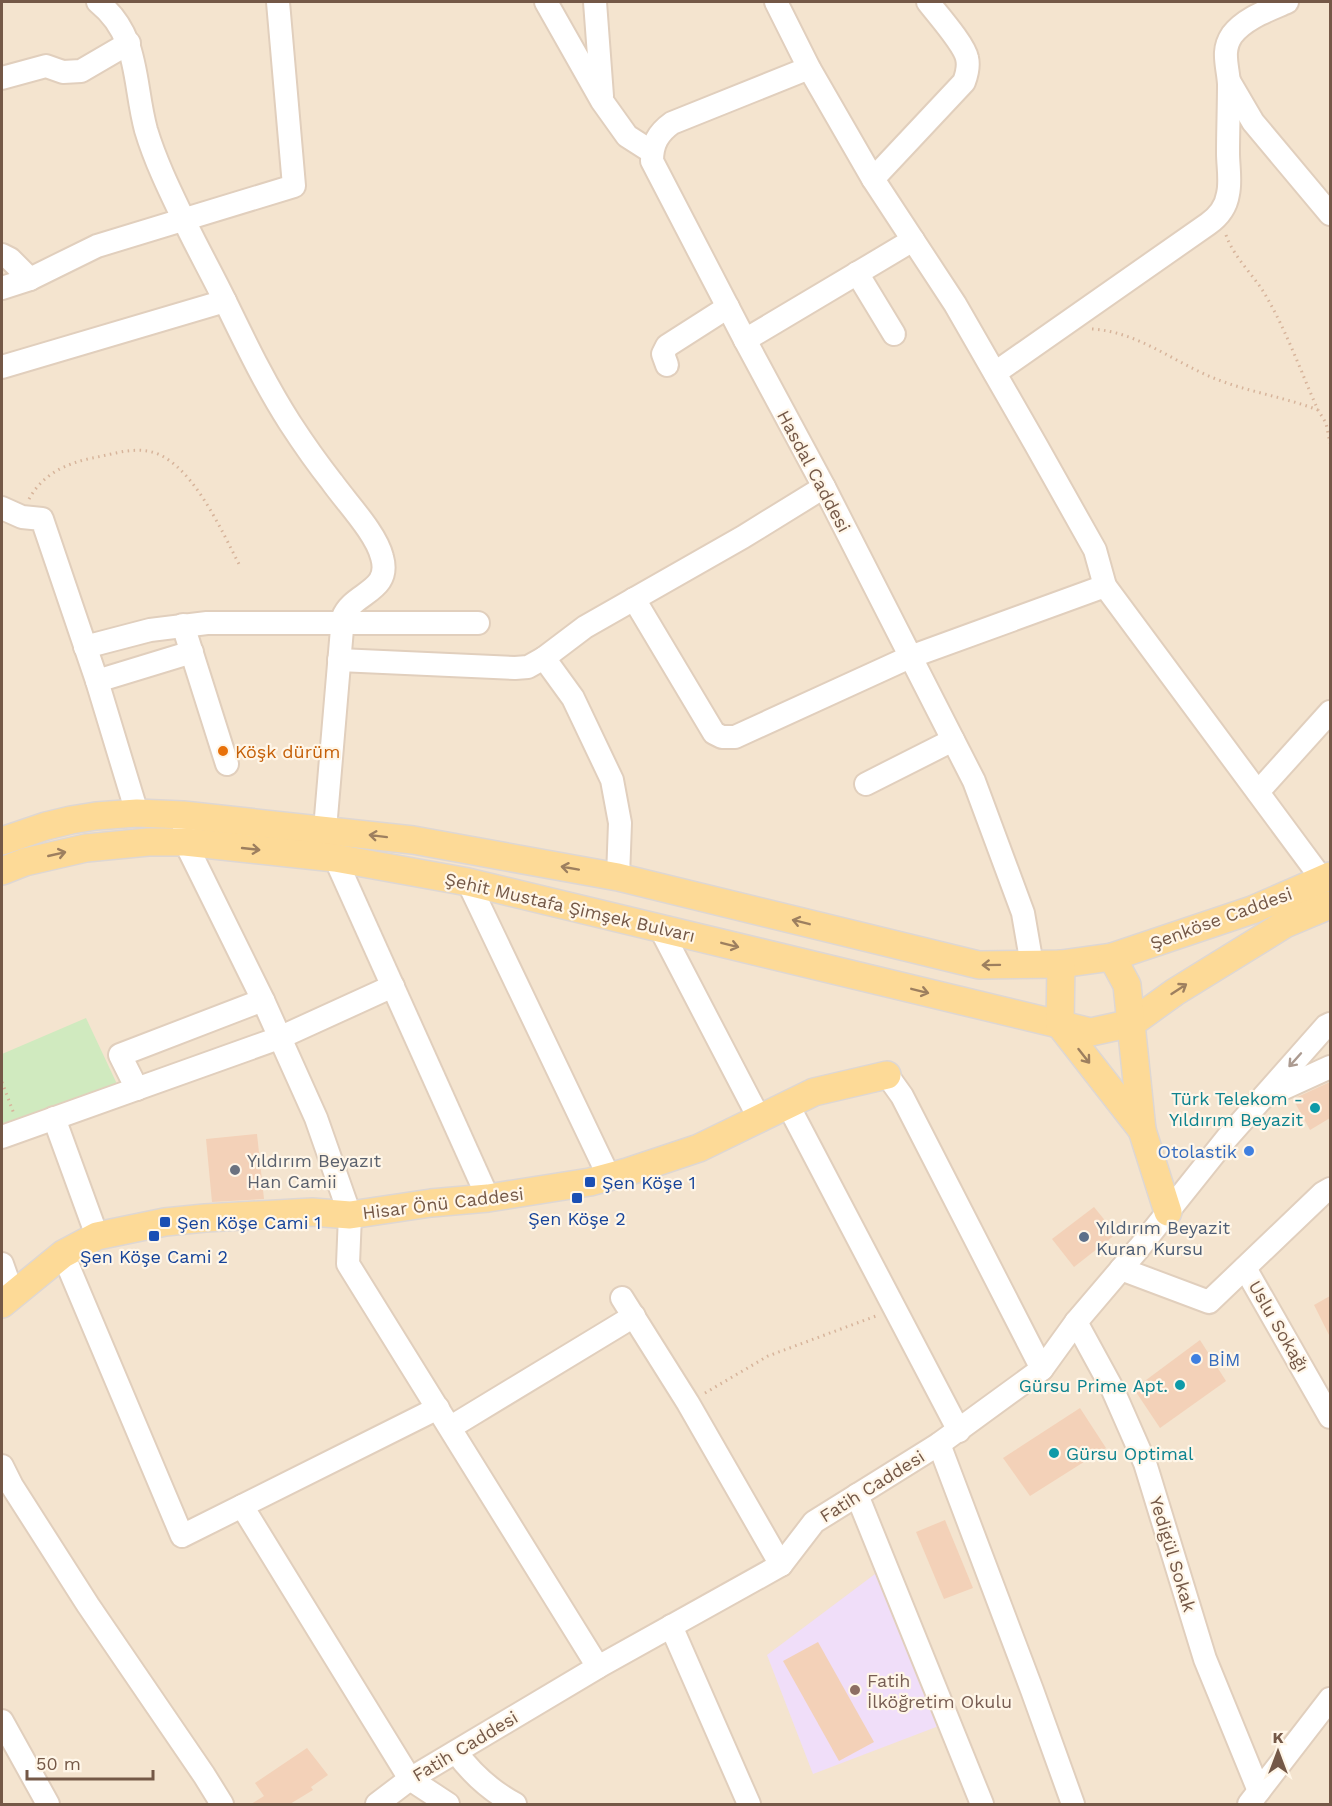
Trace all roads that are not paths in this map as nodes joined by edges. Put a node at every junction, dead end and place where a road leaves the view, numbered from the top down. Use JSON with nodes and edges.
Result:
{"nodes":[{"id":1,"x":98,"y":2,"type":"edge"},
{"id":2,"x":278,"y":2,"type":"edge"},
{"id":3,"x":546,"y":2,"type":"edge"},
{"id":4,"x":595,"y":2,"type":"edge"},
{"id":5,"x":776,"y":2,"type":"edge"},
{"id":6,"x":928,"y":2,"type":"edge"},
{"id":7,"x":1287,"y":2,"type":"edge"},
{"id":8,"x":129,"y":43,"type":"junction"},
{"id":9,"x":809,"y":68,"type":"junction"},
{"id":10,"x":2,"y":78,"type":"edge"},
{"id":11,"x":1229,"y":81,"type":"junction"},
{"id":12,"x":602,"y":101,"type":"junction"},
{"id":13,"x":652,"y":152,"type":"junction"},
{"id":14,"x":873,"y":179,"type":"junction"},
{"id":15,"x":1330,"y":214,"type":"edge"},
{"id":16,"x":183,"y":219,"type":"junction"},
{"id":17,"x":913,"y":240,"type":"junction"},
{"id":18,"x":2,"y":255,"type":"edge"},
{"id":19,"x":856,"y":273,"type":"junction"},
{"id":20,"x":30,"y":279,"type":"junction"},
{"id":21,"x":2,"y":288,"type":"edge"},
{"id":22,"x":225,"y":301,"type":"junction"},
{"id":23,"x":728,"y":307,"type":"junction"},
{"id":24,"x":894,"y":334,"type":"dead end"},
{"id":25,"x":745,"y":340,"type":"junction"},
{"id":26,"x":666,"y":365,"type":"dead end"},
{"id":27,"x":2,"y":367,"type":"edge"},
{"id":28,"x":994,"y":373,"type":"junction"},
{"id":29,"x":824,"y":487,"type":"junction"},
{"id":30,"x":2,"y":508,"type":"edge"},
{"id":31,"x":1105,"y":586,"type":"junction"},
{"id":32,"x":634,"y":599,"type":"junction"},
{"id":33,"x":342,"y":622,"type":"junction"},
{"id":34,"x":478,"y":623,"type":"dead end"},
{"id":35,"x":183,"y":625,"type":"junction"},
{"id":36,"x":85,"y":647,"type":"junction"},
{"id":37,"x":192,"y":652,"type":"junction"},
{"id":38,"x":910,"y":657,"type":"junction"},
{"id":39,"x":544,"y":658,"type":"junction"},
{"id":40,"x":339,"y":660,"type":"junction"},
{"id":41,"x":97,"y":681,"type":"junction"},
{"id":42,"x":1330,"y":712,"type":"edge"},
{"id":43,"x":953,"y":740,"type":"junction"},
{"id":44,"x":227,"y":764,"type":"dead end"},
{"id":45,"x":866,"y":784,"type":"dead end"},
{"id":46,"x":1258,"y":792,"type":"junction"},
{"id":47,"x":137,"y":813,"type":"junction"},
{"id":48,"x":183,"y":815,"type":"junction"},
{"id":49,"x":325,"y":829,"type":"junction"},
{"id":50,"x":2,"y":841,"type":"edge"},
{"id":51,"x":185,"y":842,"type":"junction"},
{"id":52,"x":335,"y":858,"type":"junction"},
{"id":53,"x":2,"y":871,"type":"edge"},
{"id":54,"x":618,"y":877,"type":"junction"},
{"id":55,"x":1327,"y":877,"type":"edge"},
{"id":56,"x":468,"y":882,"type":"junction"},
{"id":57,"x":1330,"y":905,"type":"edge"},
{"id":58,"x":660,"y":928,"type":"junction"},
{"id":59,"x":1112,"y":957,"type":"junction"},
{"id":60,"x":1060,"y":964,"type":"junction"},
{"id":61,"x":1032,"y":965,"type":"junction"},
{"id":62,"x":393,"y":986,"type":"junction"},
{"id":63,"x":263,"y":1000,"type":"junction"},
{"id":64,"x":1132,"y":1023,"type":"junction"},
{"id":65,"x":1330,"y":1024,"type":"edge"},
{"id":66,"x":1060,"y":1025,"type":"junction"},
{"id":67,"x":279,"y":1038,"type":"junction"},
{"id":68,"x":1330,"y":1066,"type":"edge"},
{"id":69,"x":887,"y":1075,"type":"joint"},
{"id":70,"x":137,"y":1089,"type":"junction"},
{"id":71,"x":1262,"y":1098,"type":"junction"},
{"id":72,"x":788,"y":1105,"type":"junction"},
{"id":73,"x":54,"y":1118,"type":"junction"},
{"id":74,"x":760,"y":1120,"type":"junction"},
{"id":75,"x":1142,"y":1130,"type":"junction"},
{"id":76,"x":11,"y":1134,"type":"edge"},
{"id":77,"x":609,"y":1177,"type":"junction"},
{"id":78,"x":1330,"y":1189,"type":"edge"},
{"id":79,"x":488,"y":1198,"type":"junction"},
{"id":80,"x":1168,"y":1212,"type":"junction"},
{"id":81,"x":350,"y":1215,"type":"junction"},
{"id":82,"x":97,"y":1236,"type":"junction"},
{"id":83,"x":63,"y":1254,"type":"junction"},
{"id":84,"x":2,"y":1264,"type":"edge"},
{"id":85,"x":1245,"y":1268,"type":"junction"},
{"id":86,"x":1121,"y":1269,"type":"junction"},
{"id":87,"x":7,"y":1299,"type":"edge"},
{"id":88,"x":1076,"y":1322,"type":"junction"},
{"id":89,"x":1042,"y":1369,"type":"junction"},
{"id":90,"x":438,"y":1407,"type":"junction"},
{"id":91,"x":1330,"y":1413,"type":"edge"},
{"id":92,"x":451,"y":1427,"type":"junction"},
{"id":93,"x":959,"y":1431,"type":"junction"},
{"id":94,"x":939,"y":1444,"type":"junction"},
{"id":95,"x":5,"y":1481,"type":"edge"},
{"id":96,"x":856,"y":1495,"type":"junction"},
{"id":97,"x":242,"y":1506,"type":"junction"},
{"id":98,"x":781,"y":1565,"type":"junction"},
{"id":99,"x":671,"y":1626,"type":"junction"},
{"id":100,"x":598,"y":1666,"type":"junction"},
{"id":101,"x":1330,"y":1699,"type":"edge"},
{"id":102,"x":2,"y":1721,"type":"edge"},
{"id":103,"x":456,"y":1752,"type":"junction"},
{"id":104,"x":410,"y":1779,"type":"junction"},
{"id":105,"x":1254,"y":1798,"type":"edge"},
{"id":106,"x":48,"y":1804,"type":"edge"},
{"id":107,"x":222,"y":1804,"type":"edge"},
{"id":108,"x":378,"y":1804,"type":"edge"},
{"id":109,"x":448,"y":1804,"type":"edge"},
{"id":110,"x":515,"y":1804,"type":"edge"},
{"id":111,"x":749,"y":1804,"type":"edge"},
{"id":112,"x":982,"y":1804,"type":"edge"},
{"id":113,"x":1073,"y":1804,"type":"edge"}],
"edges":[{"from":1,"to":8,"type":"street"},
{"from":2,"to":16,"type":"street"},
{"from":3,"to":12,"type":"street"},
{"from":4,"to":12,"type":"street"},
{"from":5,"to":9,"type":"street"},
{"from":6,"to":14,"type":"street"},
{"from":7,"to":11,"type":"street"},
{"from":8,"to":10,"type":"street"},
{"from":8,"to":16,"type":"street"},
{"from":9,"to":13,"type":"street"},
{"from":9,"to":14,"type":"street"},
{"from":11,"to":15,"type":"street"},
{"from":11,"to":28,"type":"street"},
{"from":12,"to":13,"type":"street"},
{"from":13,"to":23,"type":"street","name":"Hasdal Caddesi"},
{"from":14,"to":17,"type":"street"},
{"from":16,"to":20,"type":"street"},
{"from":16,"to":22,"type":"street"},
{"from":17,"to":19,"type":"street"},
{"from":17,"to":28,"type":"street"},
{"from":18,"to":20,"type":"street"},
{"from":19,"to":24,"type":"street"},
{"from":19,"to":25,"type":"street"},
{"from":20,"to":21,"type":"street"},
{"from":22,"to":27,"type":"street"},
{"from":22,"to":33,"type":"street"},
{"from":23,"to":25,"type":"street","name":"Hasdal Caddesi"},
{"from":23,"to":26,"type":"street"},
{"from":25,"to":29,"type":"street","name":"Hasdal Caddesi"},
{"from":28,"to":31,"type":"street"},
{"from":29,"to":32,"type":"street"},
{"from":29,"to":38,"type":"street","name":"Hasdal Caddesi"},
{"from":30,"to":36,"type":"street"},
{"from":31,"to":38,"type":"street"},
{"from":31,"to":46,"type":"street"},
{"from":32,"to":38,"type":"street"},
{"from":32,"to":39,"type":"street"},
{"from":33,"to":34,"type":"street"},
{"from":33,"to":35,"type":"street"},
{"from":33,"to":40,"type":"street"},
{"from":35,"to":36,"type":"street"},
{"from":35,"to":37,"type":"street"},
{"from":36,"to":41,"type":"street"},
{"from":37,"to":41,"type":"street"},
{"from":37,"to":44,"type":"street"},
{"from":38,"to":43,"type":"street","name":"Hasdal Caddesi"},
{"from":39,"to":40,"type":"street"},
{"from":39,"to":54,"type":"street"},
{"from":40,"to":49,"type":"street"},
{"from":41,"to":47,"type":"street"},
{"from":42,"to":46,"type":"street"},
{"from":43,"to":45,"type":"street"},
{"from":43,"to":61,"type":"street","name":"Hasdal Caddesi"},
{"from":46,"to":55,"type":"street"},
{"from":47,"to":48,"type":"main road","name":"Şehit Mustafa Şimşek Bulvarı"},
{"from":47,"to":50,"type":"main road","name":"Şehit Mustafa Şimşek Bulvarı"},
{"from":48,"to":49,"type":"main road","name":"Şehit Mustafa Şimşek Bulvarı"},
{"from":48,"to":51,"type":"street"},
{"from":54,"to":49,"type":"main road","name":"Şehit Mustafa Şimşek Bulvarı","one_way":true},
{"from":51,"to":52,"type":"main road","name":"Şehit Mustafa Şimşek Bulvarı","one_way":true},
{"from":53,"to":51,"type":"main road","name":"Şehit Mustafa Şimşek Bulvarı","one_way":true},
{"from":51,"to":63,"type":"street"},
{"from":52,"to":56,"type":"main road","name":"Şehit Mustafa Şimşek Bulvarı"},
{"from":52,"to":62,"type":"street"},
{"from":61,"to":54,"type":"main road","name":"Şehit Mustafa Şimşek Bulvarı","one_way":true},
{"from":55,"to":59,"type":"main road","name":"Şenköse Caddesi"},
{"from":56,"to":58,"type":"main road","name":"Şehit Mustafa Şimşek Bulvarı"},
{"from":56,"to":77,"type":"street"},
{"from":64,"to":57,"type":"main road","name":"Şenköse Caddesi","one_way":true},
{"from":58,"to":66,"type":"main road","name":"Şehit Mustafa Şimşek Bulvarı","one_way":true},
{"from":58,"to":74,"type":"street"},
{"from":59,"to":60,"type":"main road","name":"Şehit Mustafa Şimşek Bulvarı"},
{"from":59,"to":64,"type":"main road"},
{"from":60,"to":61,"type":"main road","name":"Şehit Mustafa Şimşek Bulvarı"},
{"from":60,"to":66,"type":"main road"},
{"from":62,"to":67,"type":"street"},
{"from":62,"to":79,"type":"street"},
{"from":63,"to":67,"type":"street"},
{"from":63,"to":70,"type":"street"},
{"from":64,"to":66,"type":"main road","name":"Şehit Mustafa Şimşek Bulvarı"},
{"from":64,"to":75,"type":"main road"},
{"from":65,"to":71,"type":"street","name":"Fatih Caddesi","one_way":true},
{"from":66,"to":75,"type":"main road","one_way":true},
{"from":67,"to":70,"type":"street"},
{"from":67,"to":81,"type":"street"},
{"from":68,"to":71,"type":"street"},
{"from":69,"to":72,"type":"main road","name":"Hisar Önü Caddesi"},
{"from":69,"to":89,"type":"street"},
{"from":70,"to":73,"type":"street"},
{"from":71,"to":80,"type":"street","name":"Fatih Caddesi"},
{"from":72,"to":74,"type":"main road","name":"Hisar Önü Caddesi"},
{"from":72,"to":93,"type":"street"},
{"from":73,"to":76,"type":"street"},
{"from":73,"to":82,"type":"street"},
{"from":74,"to":77,"type":"main road","name":"Hisar Önü Caddesi"},
{"from":75,"to":80,"type":"main road"},
{"from":77,"to":79,"type":"main road","name":"Hisar Önü Caddesi"},
{"from":78,"to":85,"type":"street"},
{"from":79,"to":81,"type":"main road","name":"Hisar Önü Caddesi"},
{"from":80,"to":86,"type":"street","name":"Fatih Caddesi"},
{"from":81,"to":82,"type":"main road","name":"Hisar Önü Caddesi"},
{"from":81,"to":90,"type":"street"},
{"from":82,"to":83,"type":"main road","name":"Hisar Önü Caddesi"},
{"from":83,"to":87,"type":"main road","name":"Hisar Önü Caddesi"},
{"from":83,"to":97,"type":"street"},
{"from":84,"to":87,"type":"street"},
{"from":85,"to":86,"type":"street"},
{"from":85,"to":91,"type":"street","name":"Uslu Sokağı"},
{"from":86,"to":88,"type":"street","name":"Fatih Caddesi"},
{"from":88,"to":89,"type":"street","name":"Fatih Caddesi"},
{"from":88,"to":105,"type":"street","name":"Yedigül Sokak"},
{"from":89,"to":93,"type":"street","name":"Fatih Caddesi"},
{"from":90,"to":92,"type":"street"},
{"from":90,"to":97,"type":"street"},
{"from":92,"to":98,"type":"street"},
{"from":92,"to":100,"type":"street"},
{"from":93,"to":94,"type":"street","name":"Fatih Caddesi"},
{"from":94,"to":96,"type":"street","name":"Fatih Caddesi"},
{"from":94,"to":113,"type":"street"},
{"from":95,"to":107,"type":"street"},
{"from":96,"to":98,"type":"street","name":"Fatih Caddesi"},
{"from":96,"to":112,"type":"street"},
{"from":97,"to":104,"type":"street"},
{"from":98,"to":99,"type":"street","name":"Fatih Caddesi"},
{"from":99,"to":100,"type":"street","name":"Fatih Caddesi"},
{"from":99,"to":111,"type":"street"},
{"from":100,"to":103,"type":"street","name":"Fatih Caddesi"},
{"from":101,"to":105,"type":"street"},
{"from":102,"to":106,"type":"street"},
{"from":103,"to":104,"type":"street","name":"Fatih Caddesi"},
{"from":103,"to":110,"type":"street"},
{"from":104,"to":108,"type":"street","name":"Fatih Caddesi"},
{"from":104,"to":109,"type":"street"}]}
